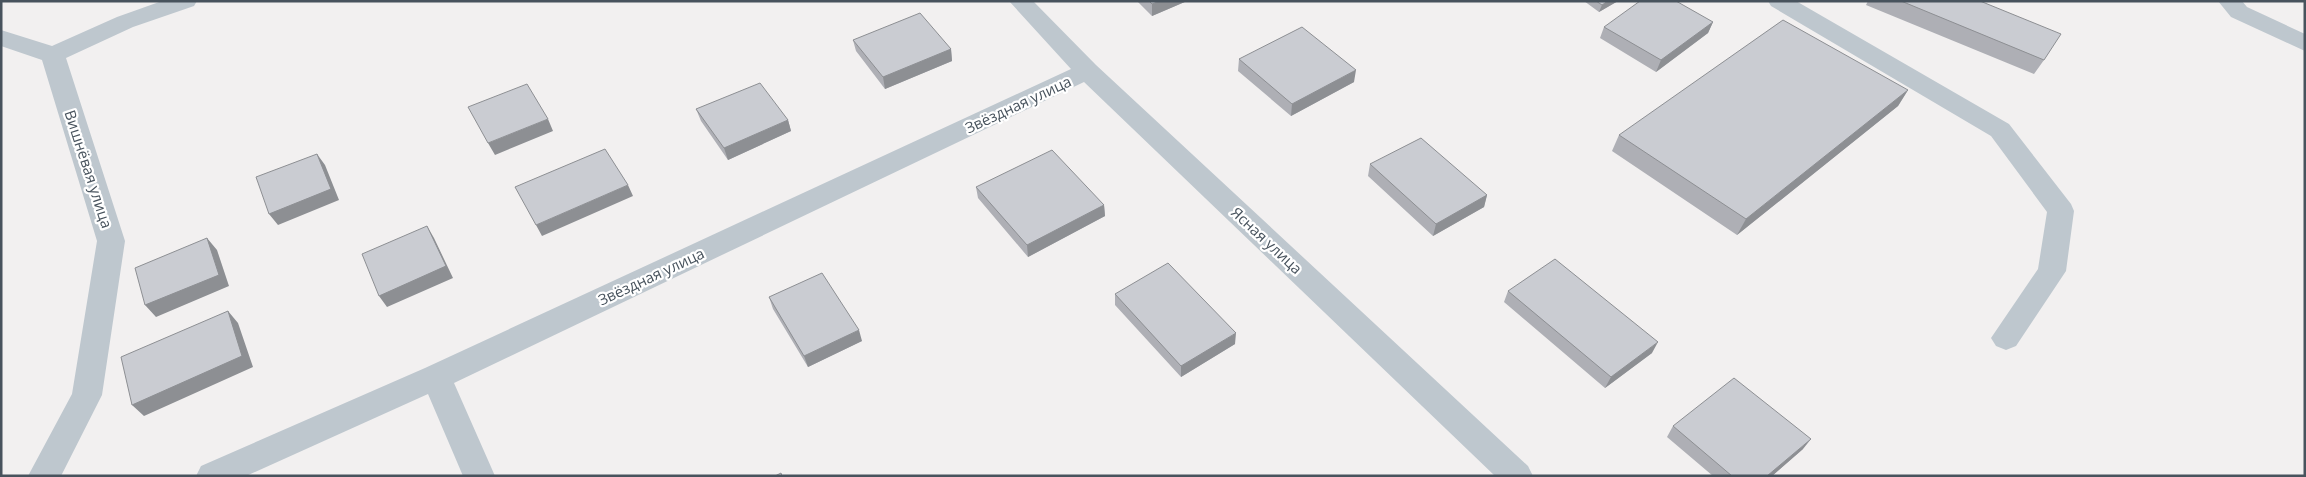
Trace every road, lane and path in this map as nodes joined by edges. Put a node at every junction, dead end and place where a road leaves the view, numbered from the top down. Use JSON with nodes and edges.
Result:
{"nodes":[{"id":1,"x":186,"y":1,"type":"edge"},
{"id":2,"x":1020,"y":1,"type":"edge"},
{"id":3,"x":1779,"y":1,"type":"edge"},
{"id":4,"x":2229,"y":1,"type":"edge"},
{"id":5,"x":1,"y":38,"type":"edge"},
{"id":6,"x":2305,"y":43,"type":"edge"},
{"id":7,"x":53,"y":55,"type":"junction"},
{"id":8,"x":1088,"y":72,"type":"junction"},
{"id":9,"x":2006,"y":338,"type":"dead end"},
{"id":10,"x":436,"y":377,"type":"junction"},
{"id":11,"x":44,"y":476,"type":"edge"},
{"id":12,"x":212,"y":476,"type":"edge"},
{"id":13,"x":479,"y":476,"type":"edge"},
{"id":14,"x":1517,"y":476,"type":"edge"}],
"edges":[{"from":1,"to":7,"type":"street"},
{"from":2,"to":8,"type":"street","name":"Ясная улица"},
{"from":3,"to":9,"type":"street"},
{"from":4,"to":6,"type":"street"},
{"from":5,"to":7,"type":"street"},
{"from":7,"to":11,"type":"street","name":"Вишнёвая улица"},
{"from":8,"to":10,"type":"street","name":"Звёздная улица"},
{"from":8,"to":14,"type":"street","name":"Ясная улица"},
{"from":10,"to":12,"type":"street","name":"Звёздная улица"},
{"from":10,"to":13,"type":"street"}]}
